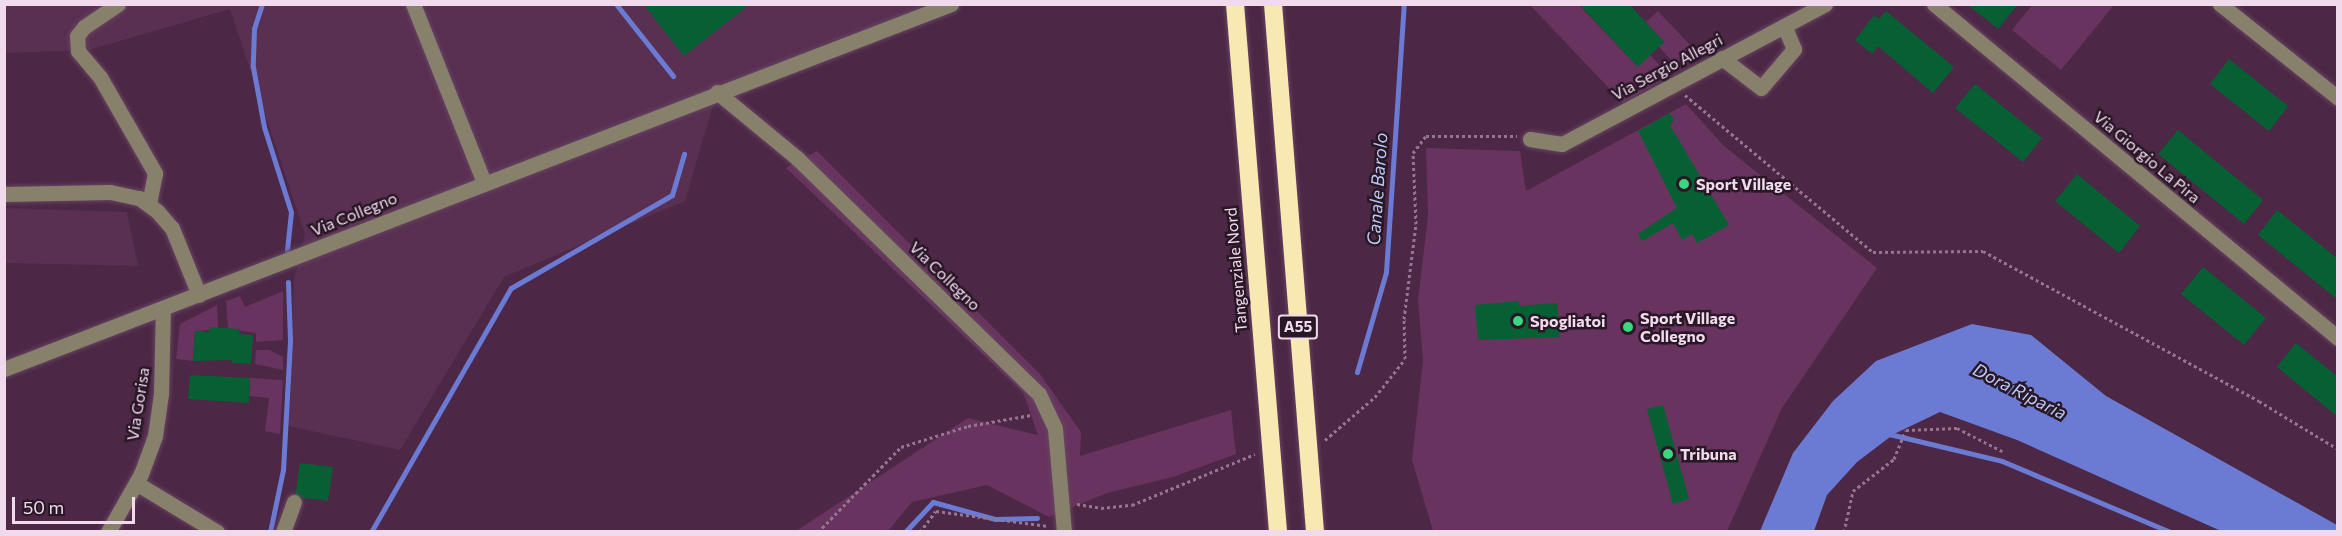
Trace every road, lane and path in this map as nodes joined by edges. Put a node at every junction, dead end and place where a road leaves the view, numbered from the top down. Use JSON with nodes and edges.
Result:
{"nodes":[{"id":1,"x":118,"y":4,"type":"edge"},
{"id":2,"x":413,"y":4,"type":"edge"},
{"id":3,"x":1273,"y":4,"type":"edge"},
{"id":4,"x":1934,"y":4,"type":"edge"},
{"id":5,"x":2220,"y":4,"type":"edge"},
{"id":6,"x":946,"y":5,"type":"edge"},
{"id":7,"x":1819,"y":6,"type":"edge"},
{"id":8,"x":1235,"y":10,"type":"edge"},
{"id":9,"x":1784,"y":26,"type":"junction"},
{"id":10,"x":1722,"y":58,"type":"junction"},
{"id":11,"x":1672,"y":84,"type":"junction"},
{"id":12,"x":717,"y":92,"type":"junction"},
{"id":13,"x":2337,"y":98,"type":"edge"},
{"id":14,"x":1530,"y":139,"type":"joint"},
{"id":15,"x":484,"y":182,"type":"junction"},
{"id":16,"x":4,"y":194,"type":"edge"},
{"id":17,"x":149,"y":204,"type":"junction"},
{"id":18,"x":199,"y":295,"type":"junction"},
{"id":19,"x":163,"y":308,"type":"junction"},
{"id":20,"x":2337,"y":338,"type":"edge"},
{"id":21,"x":4,"y":369,"type":"edge"},
{"id":22,"x":1050,"y":411,"type":"junction"},
{"id":23,"x":1321,"y":443,"type":"dead end"},
{"id":24,"x":2337,"y":449,"type":"edge"},
{"id":25,"x":1261,"y":451,"type":"dead end"},
{"id":26,"x":2002,"y":451,"type":"dead end"},
{"id":27,"x":136,"y":483,"type":"junction"},
{"id":28,"x":294,"y":502,"type":"dead end"},
{"id":29,"x":1064,"y":502,"type":"junction"},
{"id":30,"x":1064,"y":528,"type":"edge"},
{"id":31,"x":108,"y":531,"type":"edge"},
{"id":32,"x":217,"y":531,"type":"edge"},
{"id":33,"x":284,"y":531,"type":"edge"},
{"id":34,"x":818,"y":531,"type":"edge"},
{"id":35,"x":920,"y":531,"type":"edge"},
{"id":36,"x":1278,"y":531,"type":"edge"},
{"id":37,"x":1315,"y":531,"type":"edge"},
{"id":38,"x":1844,"y":531,"type":"edge"}],
"edges":[{"from":1,"to":17,"type":"street"},
{"from":2,"to":15,"type":"street"},
{"from":3,"to":37,"type":"highway","number":"A55"},
{"from":4,"to":20,"type":"street","name":"Via Giorgio La Pira"},
{"from":5,"to":13,"type":"street"},
{"from":6,"to":12,"type":"street","name":"Via Collegno"},
{"from":7,"to":9,"type":"street","name":"Via Sergio Allegri"},
{"from":8,"to":36,"type":"highway","name":"Tangenziale Nord","number":"A55"},
{"from":9,"to":10,"type":"street","name":"Via Sergio Allegri"},
{"from":9,"to":10,"type":"street"},
{"from":10,"to":11,"type":"street","name":"Via Sergio Allegri"},
{"from":11,"to":14,"type":"street","name":"Via Sergio Allegri"},
{"from":11,"to":24,"type":"path"},
{"from":12,"to":15,"type":"street","name":"Via Collegno"},
{"from":12,"to":22,"type":"street","name":"Via Collegno"},
{"from":14,"to":23,"type":"path"},
{"from":15,"to":18,"type":"street","name":"Via Collegno"},
{"from":16,"to":17,"type":"street"},
{"from":17,"to":18,"type":"street"},
{"from":18,"to":19,"type":"street","name":"Via Collegno"},
{"from":19,"to":21,"type":"street","name":"Via Collegno"},
{"from":19,"to":27,"type":"street","name":"Via Gorisa"},
{"from":22,"to":29,"type":"street"},
{"from":22,"to":34,"type":"path"},
{"from":25,"to":29,"type":"path"},
{"from":26,"to":38,"type":"path"},
{"from":27,"to":31,"type":"street","name":"Via Gorisa"},
{"from":27,"to":32,"type":"street"},
{"from":28,"to":33,"type":"street"},
{"from":29,"to":30,"type":"street"},
{"from":30,"to":35,"type":"path"}]}
